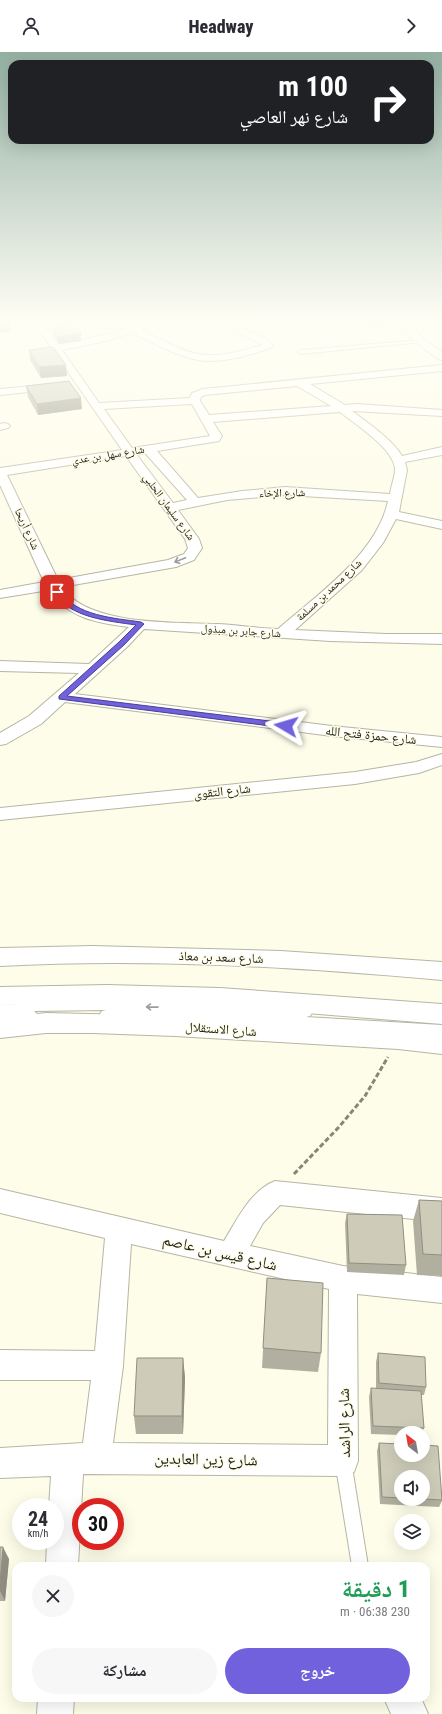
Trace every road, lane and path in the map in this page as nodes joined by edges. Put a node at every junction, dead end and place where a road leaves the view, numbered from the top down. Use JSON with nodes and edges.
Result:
{"nodes":[{"id":1,"x":90,"y":398,"type":"edge"},
{"id":2,"x":196,"y":398,"type":"edge"},
{"id":3,"x":325,"y":398,"type":"edge"},
{"id":4,"x":195,"y":401,"type":"junction"},
{"id":5,"x":96,"y":406,"type":"junction"},
{"id":6,"x":341,"y":407,"type":"junction"},
{"id":7,"x":442,"y":413,"type":"edge"},
{"id":8,"x":206,"y":419,"type":"junction"},
{"id":9,"x":148,"y":449,"type":"junction"},
{"id":10,"x":442,"y":451,"type":"edge"},
{"id":11,"x":129,"y":452,"type":"junction"},
{"id":12,"x":399,"y":460,"type":"junction"},
{"id":13,"x":0,"y":472,"type":"edge"},
{"id":14,"x":395,"y":498,"type":"junction"},
{"id":15,"x":195,"y":502,"type":"junction"},
{"id":16,"x":170,"y":508,"type":"junction"},
{"id":17,"x":392,"y":514,"type":"junction"},
{"id":18,"x":442,"y":525,"type":"edge"},
{"id":19,"x":53,"y":585,"type":"junction"},
{"id":20,"x":0,"y":594,"type":"edge"},
{"id":21,"x":141,"y":624,"type":"junction"},
{"id":22,"x":281,"y":634,"type":"junction"},
{"id":23,"x":442,"y":639,"type":"edge"},
{"id":24,"x":0,"y":666,"type":"edge"},
{"id":25,"x":93,"y":669,"type":"junction"},
{"id":26,"x":61,"y":697,"type":"junction"},
{"id":27,"x":0,"y":740,"type":"edge"},
{"id":28,"x":442,"y":742,"type":"edge"},
{"id":29,"x":442,"y":759,"type":"edge"},
{"id":30,"x":0,"y":814,"type":"edge"},
{"id":31,"x":0,"y":957,"type":"edge"},
{"id":32,"x":442,"y":971,"type":"edge"},
{"id":33,"x":0,"y":996,"type":"edge"},
{"id":34,"x":0,"y":1009,"type":"edge"},
{"id":35,"x":442,"y":1014,"type":"edge"},
{"id":36,"x":0,"y":1017,"type":"edge"},
{"id":37,"x":442,"y":1023,"type":"edge"},
{"id":38,"x":0,"y":1028,"type":"edge"},
{"id":39,"x":442,"y":1030,"type":"edge"},
{"id":40,"x":398,"y":1039,"type":"junction"},
{"id":41,"x":442,"y":1044,"type":"edge"},
{"id":42,"x":275,"y":1193,"type":"junction"},
{"id":43,"x":0,"y":1201,"type":"edge"},
{"id":44,"x":442,"y":1210,"type":"edge"},
{"id":45,"x":119,"y":1229,"type":"junction"},
{"id":46,"x":230,"y":1255,"type":"junction"},
{"id":47,"x":343,"y":1279,"type":"junction"},
{"id":48,"x":442,"y":1290,"type":"edge"},
{"id":49,"x":0,"y":1364,"type":"edge"},
{"id":50,"x":108,"y":1366,"type":"junction"},
{"id":51,"x":82,"y":1458,"type":"junction"},
{"id":52,"x":344,"y":1461,"type":"junction"},
{"id":53,"x":0,"y":1463,"type":"edge"},
{"id":54,"x":63,"y":1562,"type":"edge"},
{"id":55,"x":359,"y":1562,"type":"edge"},
{"id":56,"x":56,"y":1702,"type":"edge"},
{"id":57,"x":404,"y":1702,"type":"edge"},
{"id":58,"x":55,"y":1714,"type":"edge"},
{"id":59,"x":410,"y":1714,"type":"edge"}],
"edges":[{"from":1,"to":5,"type":"street","name":"شارع سليمان الحلبي"},
{"from":2,"to":4,"type":"street"},
{"from":3,"to":6,"type":"street"},
{"from":4,"to":5,"type":"street"},
{"from":4,"to":8,"type":"street"},
{"from":5,"to":11,"type":"street","name":"شارع سليمان الحلبي"},
{"from":6,"to":7,"type":"street"},
{"from":6,"to":8,"type":"street"},
{"from":6,"to":12,"type":"street"},
{"from":8,"to":9,"type":"street","name":"شارع سهل بن عدي"},
{"from":9,"to":11,"type":"street","name":"شارع سهل بن عدي"},
{"from":9,"to":15,"type":"street"},
{"from":10,"to":12,"type":"street"},
{"from":11,"to":13,"type":"street","name":"شارع سهل بن عدي"},
{"from":11,"to":16,"type":"street","name":"شارع سليمان الحلبي"},
{"from":12,"to":14,"type":"street","name":"شارع محمد بن مسلمة"},
{"from":13,"to":19,"type":"street","name":"شارع أريحا"},
{"from":14,"to":15,"type":"street","name":"شارع الإخاء"},
{"from":14,"to":17,"type":"street","name":"شارع محمد بن مسلمة"},
{"from":15,"to":16,"type":"street","name":"شارع الإخاء"},
{"from":16,"to":19,"type":"street","name":"شارع سليمان الحلبي","one_way":true},
{"from":17,"to":18,"type":"street"},
{"from":17,"to":22,"type":"street","name":"شارع محمد بن مسلمة"},
{"from":19,"to":20,"type":"street","name":"شارع سليمان الحلبي"},
{"from":19,"to":21,"type":"street","name":"شارع جابر بن مبذول"},
{"from":21,"to":22,"type":"street","name":"شارع جابر بن مبذول"},
{"from":21,"to":25,"type":"street"},
{"from":22,"to":23,"type":"street","name":"شارع جابر بن مبذول"},
{"from":24,"to":25,"type":"street"},
{"from":25,"to":26,"type":"street"},
{"from":26,"to":27,"type":"street"},
{"from":26,"to":28,"type":"street","name":"شارع حمزة فتح الله"},
{"from":29,"to":30,"type":"street","name":"شارع التقوى"},
{"from":31,"to":32,"type":"main road","name":"شارع سعد بن معاذ"},
{"from":33,"to":35,"type":"main road"},
{"from":37,"to":34,"type":"lane","one_way":true},
{"from":36,"to":39,"type":"lane"},
{"from":38,"to":40,"type":"main road","name":"شارع الاستقلال"},
{"from":40,"to":41,"type":"main road","name":"شارع الاستقلال"},
{"from":40,"to":42,"type":"path"},
{"from":42,"to":44,"type":"street"},
{"from":42,"to":46,"type":"street"},
{"from":43,"to":45,"type":"street","name":"شارع قيس بن عاصم"},
{"from":45,"to":46,"type":"street","name":"شارع قيس بن عاصم"},
{"from":45,"to":50,"type":"street"},
{"from":46,"to":47,"type":"street","name":"شارع قيس بن عاصم"},
{"from":47,"to":48,"type":"street","name":"شارع قيس بن عاصم"},
{"from":47,"to":52,"type":"street","name":"شارع الراشد"},
{"from":49,"to":50,"type":"street"},
{"from":50,"to":51,"type":"street"},
{"from":51,"to":52,"type":"street","name":"شارع زين العابدين"},
{"from":51,"to":53,"type":"street","name":"شارع زين العابدين"},
{"from":51,"to":54,"type":"street"},
{"from":52,"to":55,"type":"lane","name":"شارع الراشد"},
{"from":56,"to":58,"type":"street"},
{"from":57,"to":59,"type":"street"}]}
